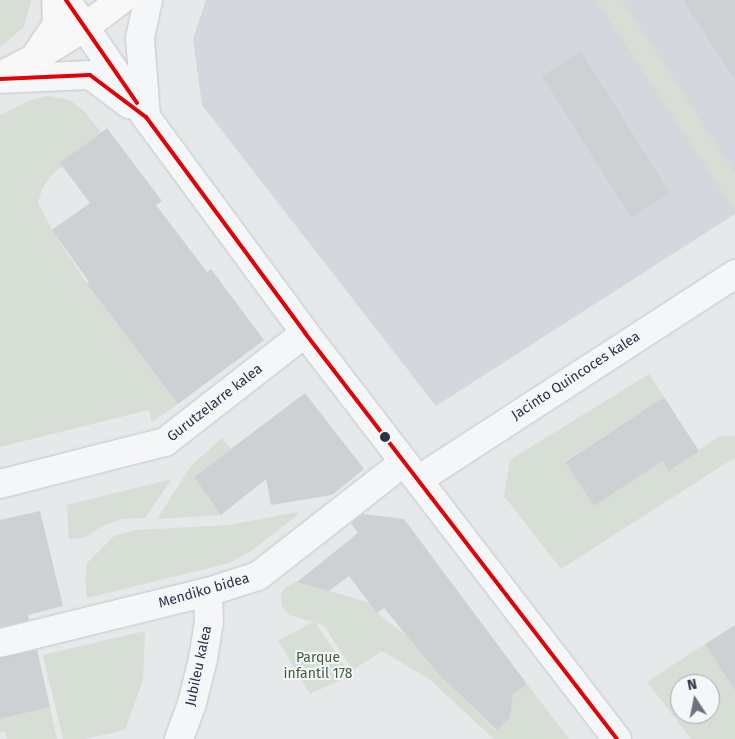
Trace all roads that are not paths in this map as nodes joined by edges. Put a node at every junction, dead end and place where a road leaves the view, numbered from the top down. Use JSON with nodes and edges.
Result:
{"nodes":[{"id":1,"x":56,"y":0,"type":"edge"},
{"id":2,"x":66,"y":0,"type":"edge"},
{"id":3,"x":121,"y":0,"type":"edge"},
{"id":4,"x":148,"y":0,"type":"edge"},
{"id":5,"x":85,"y":27,"type":"junction"},
{"id":6,"x":33,"y":59,"type":"junction"},
{"id":7,"x":0,"y":76,"type":"edge"},
{"id":8,"x":0,"y":79,"type":"edge"},
{"id":9,"x":146,"y":117,"type":"junction"},
{"id":10,"x":735,"y":274,"type":"edge"},
{"id":11,"x":305,"y":333,"type":"junction"},
{"id":12,"x":411,"y":471,"type":"junction"},
{"id":13,"x":0,"y":484,"type":"edge"},
{"id":14,"x":208,"y":592,"type":"junction"},
{"id":15,"x":0,"y":643,"type":"edge"},
{"id":16,"x":179,"y":739,"type":"edge"},
{"id":17,"x":617,"y":739,"type":"edge"}],
"edges":[{"from":1,"to":6,"type":"main road"},
{"from":2,"to":5,"type":"street"},
{"from":3,"to":5,"type":"main road"},
{"from":4,"to":9,"type":"street"},
{"from":5,"to":6,"type":"main road"},
{"from":5,"to":9,"type":"street"},
{"from":6,"to":7,"type":"main road"},
{"from":8,"to":9,"type":"street"},
{"from":9,"to":11,"type":"street"},
{"from":10,"to":12,"type":"street","name":"Jacinto Quincoces kalea"},
{"from":11,"to":12,"type":"street"},
{"from":11,"to":13,"type":"street","name":"Gurutzelarre kalea"},
{"from":12,"to":14,"type":"street","name":"Mendiko bidea"},
{"from":12,"to":17,"type":"street"},
{"from":14,"to":15,"type":"street","name":"Mendiko bidea"},
{"from":14,"to":16,"type":"street","name":"Jubileu kalea"}]}
